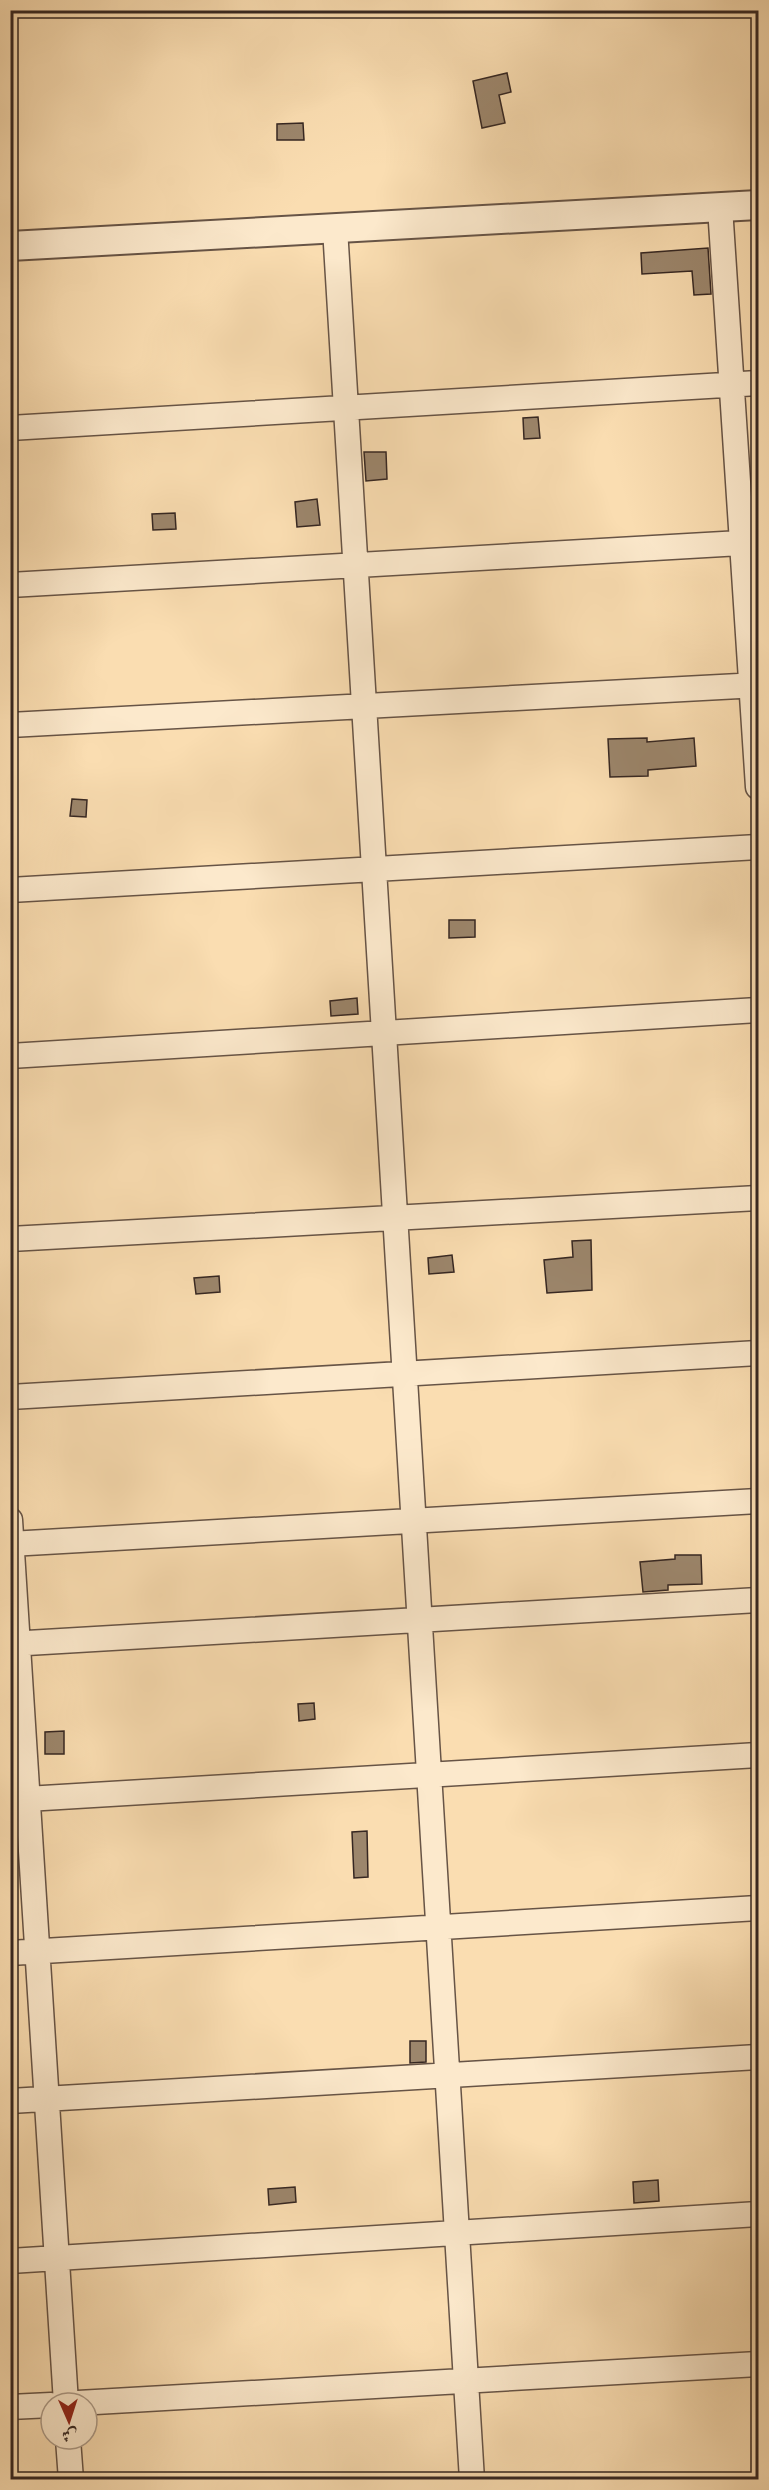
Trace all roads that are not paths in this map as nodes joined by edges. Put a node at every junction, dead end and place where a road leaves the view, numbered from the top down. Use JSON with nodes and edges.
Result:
{"nodes":[{"id":1,"x":759,"y":205,"type":"edge"},
{"id":2,"x":720,"y":207,"type":"junction"},
{"id":3,"x":334,"y":228,"type":"junction"},
{"id":4,"x":10,"y":246,"type":"edge"},
{"id":5,"x":759,"y":382,"type":"edge"},
{"id":6,"x":732,"y":384,"type":"junction"},
{"id":7,"x":345,"y":407,"type":"junction"},
{"id":8,"x":10,"y":428,"type":"edge"},
{"id":9,"x":751,"y":543,"type":"edge"},
{"id":10,"x":355,"y":566,"type":"junction"},
{"id":11,"x":10,"y":585,"type":"edge"},
{"id":12,"x":755,"y":685,"type":"edge"},
{"id":13,"x":364,"y":706,"type":"junction"},
{"id":14,"x":10,"y":725,"type":"edge"},
{"id":15,"x":759,"y":787,"type":"edge"},
{"id":16,"x":759,"y":847,"type":"edge"},
{"id":17,"x":374,"y":869,"type":"junction"},
{"id":18,"x":10,"y":890,"type":"edge"},
{"id":19,"x":759,"y":1010,"type":"edge"},
{"id":20,"x":384,"y":1033,"type":"junction"},
{"id":21,"x":10,"y":1056,"type":"edge"},
{"id":22,"x":759,"y":1198,"type":"edge"},
{"id":23,"x":395,"y":1218,"type":"junction"},
{"id":24,"x":10,"y":1239,"type":"edge"},
{"id":25,"x":759,"y":1353,"type":"edge"},
{"id":26,"x":404,"y":1374,"type":"junction"},
{"id":27,"x":10,"y":1397,"type":"edge"},
{"id":28,"x":759,"y":1501,"type":"edge"},
{"id":29,"x":10,"y":1520,"type":"edge"},
{"id":30,"x":413,"y":1521,"type":"junction"},
{"id":31,"x":11,"y":1544,"type":"edge"},
{"id":32,"x":759,"y":1600,"type":"edge"},
{"id":33,"x":419,"y":1620,"type":"junction"},
{"id":34,"x":14,"y":1644,"type":"edge"},
{"id":35,"x":759,"y":1755,"type":"edge"},
{"id":36,"x":429,"y":1775,"type":"junction"},
{"id":37,"x":19,"y":1799,"type":"edge"},
{"id":38,"x":759,"y":1908,"type":"edge"},
{"id":39,"x":438,"y":1927,"type":"junction"},
{"id":40,"x":38,"y":1951,"type":"junction"},
{"id":41,"x":10,"y":1953,"type":"edge"},
{"id":42,"x":759,"y":2057,"type":"edge"},
{"id":43,"x":447,"y":2075,"type":"junction"},
{"id":44,"x":47,"y":2099,"type":"junction"},
{"id":45,"x":10,"y":2101,"type":"edge"},
{"id":46,"x":759,"y":2214,"type":"edge"},
{"id":47,"x":457,"y":2233,"type":"junction"},
{"id":48,"x":57,"y":2258,"type":"junction"},
{"id":49,"x":10,"y":2261,"type":"edge"},
{"id":50,"x":759,"y":2364,"type":"edge"},
{"id":51,"x":466,"y":2380,"type":"junction"},
{"id":52,"x":65,"y":2391,"type":"edge"},
{"id":53,"x":99,"y":2402,"type":"edge"},
{"id":54,"x":39,"y":2405,"type":"edge"},
{"id":55,"x":10,"y":2407,"type":"edge"},
{"id":56,"x":70,"y":2451,"type":"edge"},
{"id":57,"x":71,"y":2480,"type":"edge"},
{"id":58,"x":472,"y":2480,"type":"edge"}],
"edges":[{"from":1,"to":2,"type":"street"},
{"from":2,"to":3,"type":"street"},
{"from":2,"to":6,"type":"street"},
{"from":3,"to":4,"type":"street"},
{"from":3,"to":7,"type":"street"},
{"from":5,"to":6,"type":"street"},
{"from":6,"to":7,"type":"street"},
{"from":6,"to":9,"type":"street"},
{"from":7,"to":8,"type":"street"},
{"from":7,"to":10,"type":"street"},
{"from":9,"to":10,"type":"street"},
{"from":9,"to":12,"type":"street"},
{"from":10,"to":11,"type":"street"},
{"from":10,"to":13,"type":"street"},
{"from":12,"to":13,"type":"street"},
{"from":12,"to":15,"type":"street"},
{"from":13,"to":14,"type":"street"},
{"from":13,"to":17,"type":"street"},
{"from":16,"to":17,"type":"street"},
{"from":17,"to":18,"type":"street"},
{"from":17,"to":20,"type":"street"},
{"from":19,"to":20,"type":"street"},
{"from":20,"to":21,"type":"street"},
{"from":20,"to":23,"type":"street"},
{"from":22,"to":23,"type":"street"},
{"from":23,"to":24,"type":"street"},
{"from":23,"to":26,"type":"street"},
{"from":25,"to":26,"type":"street"},
{"from":26,"to":27,"type":"street"},
{"from":26,"to":30,"type":"street"},
{"from":28,"to":30,"type":"street"},
{"from":29,"to":31,"type":"street"},
{"from":30,"to":31,"type":"street"},
{"from":30,"to":33,"type":"street"},
{"from":31,"to":34,"type":"street"},
{"from":32,"to":33,"type":"street"},
{"from":33,"to":34,"type":"street"},
{"from":33,"to":36,"type":"street"},
{"from":34,"to":37,"type":"street"},
{"from":35,"to":36,"type":"street"},
{"from":36,"to":37,"type":"street"},
{"from":36,"to":39,"type":"street"},
{"from":37,"to":40,"type":"street"},
{"from":38,"to":39,"type":"street"},
{"from":39,"to":40,"type":"street"},
{"from":39,"to":43,"type":"street"},
{"from":40,"to":41,"type":"street"},
{"from":40,"to":44,"type":"street"},
{"from":42,"to":43,"type":"street"},
{"from":43,"to":44,"type":"street"},
{"from":43,"to":47,"type":"street"},
{"from":44,"to":45,"type":"street"},
{"from":44,"to":48,"type":"street"},
{"from":46,"to":47,"type":"street"},
{"from":47,"to":48,"type":"street"},
{"from":47,"to":51,"type":"street"},
{"from":48,"to":49,"type":"street"},
{"from":48,"to":52,"type":"street"},
{"from":50,"to":51,"type":"street"},
{"from":51,"to":53,"type":"street"},
{"from":51,"to":58,"type":"street"},
{"from":54,"to":55,"type":"street"},
{"from":56,"to":57,"type":"street"}]}
